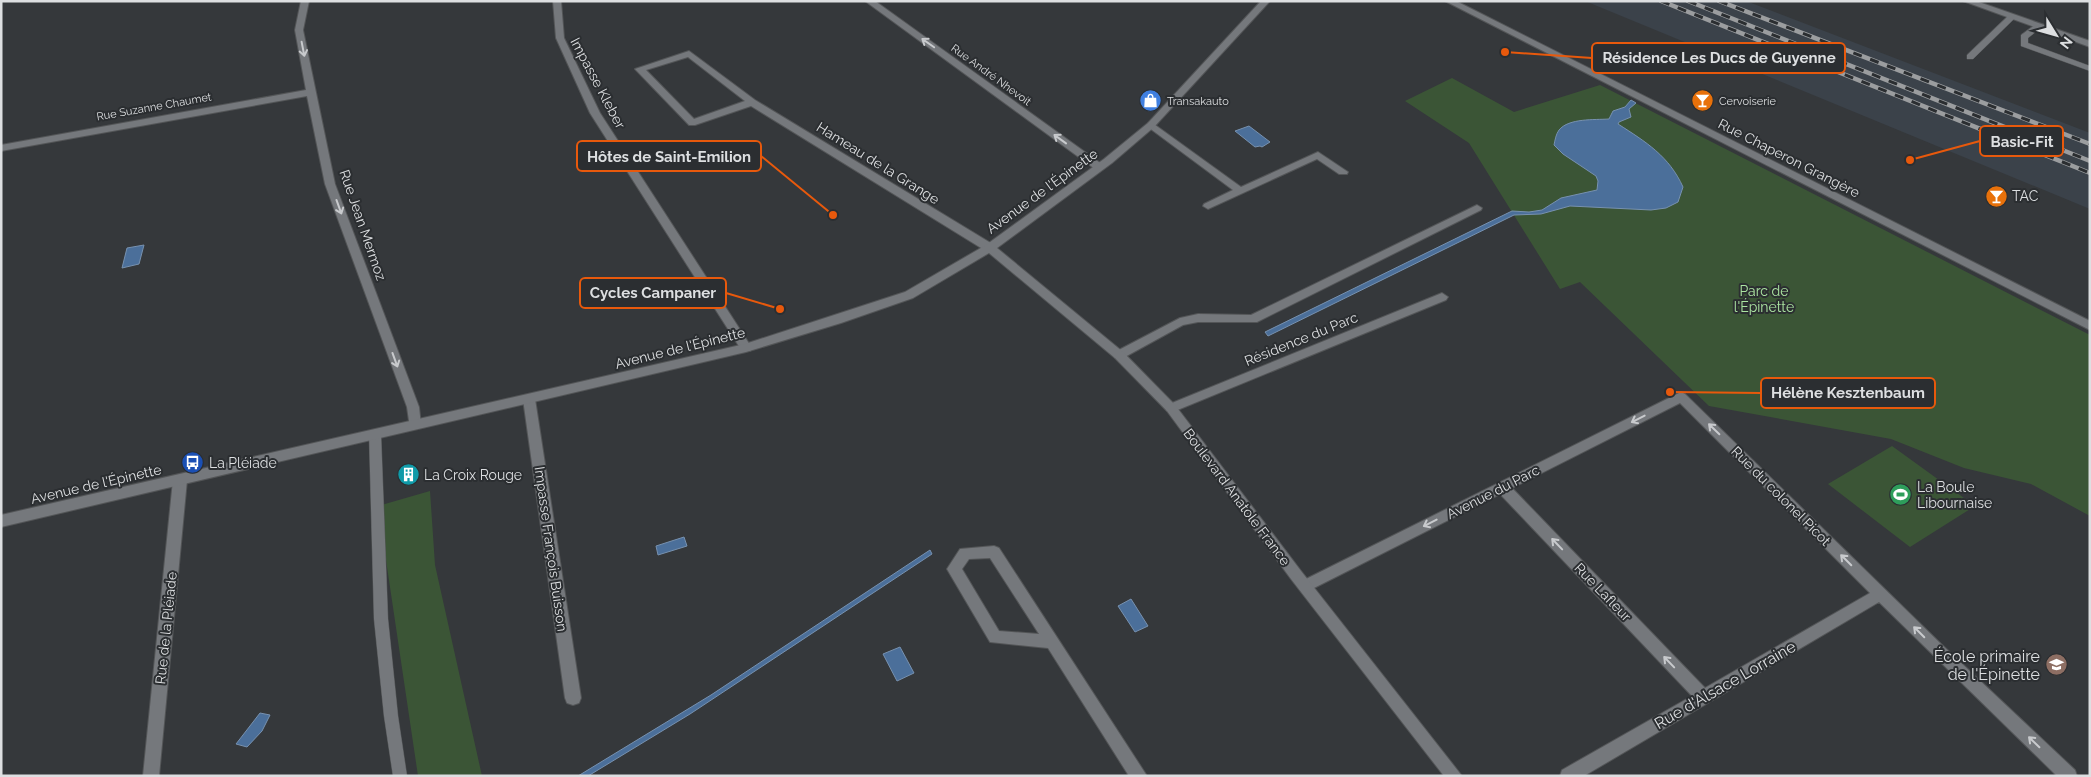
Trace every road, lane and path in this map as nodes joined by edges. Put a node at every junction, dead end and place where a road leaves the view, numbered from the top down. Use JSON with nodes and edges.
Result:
{"nodes":[{"id":1,"x":305,"y":1,"type":"edge"},
{"id":2,"x":557,"y":1,"type":"edge"},
{"id":3,"x":869,"y":1,"type":"edge"},
{"id":4,"x":1266,"y":1,"type":"edge"},
{"id":5,"x":1449,"y":1,"type":"edge"},
{"id":6,"x":1968,"y":1,"type":"edge"},
{"id":7,"x":2012,"y":17,"type":"junction"},
{"id":8,"x":2039,"y":26,"type":"junction"},
{"id":9,"x":2090,"y":44,"type":"edge"},
{"id":10,"x":1970,"y":57,"type":"dead end"},
{"id":11,"x":2090,"y":69,"type":"edge"},
{"id":12,"x":312,"y":92,"type":"junction"},
{"id":13,"x":752,"y":102,"type":"junction"},
{"id":14,"x":1151,"y":125,"type":"junction"},
{"id":15,"x":1,"y":148,"type":"edge"},
{"id":16,"x":1099,"y":167,"type":"junction"},
{"id":17,"x":1343,"y":172,"type":"dead end"},
{"id":18,"x":1240,"y":191,"type":"junction"},
{"id":19,"x":1208,"y":206,"type":"dead end"},
{"id":20,"x":1477,"y":208,"type":"dead end"},
{"id":21,"x":990,"y":248,"type":"junction"},
{"id":22,"x":1442,"y":297,"type":"dead end"},
{"id":23,"x":2090,"y":326,"type":"edge"},
{"id":24,"x":746,"y":348,"type":"junction"},
{"id":25,"x":1119,"y":355,"type":"junction"},
{"id":26,"x":1682,"y":397,"type":"joint"},
{"id":27,"x":529,"y":399,"type":"junction"},
{"id":28,"x":1170,"y":408,"type":"junction"},
{"id":29,"x":414,"y":425,"type":"junction"},
{"id":30,"x":375,"y":434,"type":"junction"},
{"id":31,"x":180,"y":480,"type":"junction"},
{"id":32,"x":1502,"y":487,"type":"junction"},
{"id":33,"x":1,"y":521,"type":"edge"},
{"id":34,"x":1305,"y":586,"type":"junction"},
{"id":35,"x":1881,"y":594,"type":"junction"},
{"id":36,"x":1051,"y":642,"type":"junction"},
{"id":37,"x":1703,"y":697,"type":"junction"},
{"id":38,"x":573,"y":698,"type":"dead end"},
{"id":39,"x":151,"y":776,"type":"edge"},
{"id":40,"x":400,"y":776,"type":"edge"},
{"id":41,"x":1139,"y":776,"type":"edge"},
{"id":42,"x":1454,"y":776,"type":"edge"},
{"id":43,"x":1568,"y":776,"type":"edge"},
{"id":44,"x":2069,"y":776,"type":"edge"}],
"edges":[{"from":1,"to":12,"type":"street","name":"Rue Jean Mermoz","one_way":true},
{"from":2,"to":24,"type":"street","name":"Impasse Kleber"},
{"from":16,"to":3,"type":"street","name":"Rue André Nhevoit","one_way":true},
{"from":4,"to":14,"type":"street","name":"Avenue de l'Épinette"},
{"from":5,"to":23,"type":"street","name":"Rue Chaperon Grangère"},
{"from":6,"to":7,"type":"street"},
{"from":7,"to":8,"type":"street"},
{"from":7,"to":10,"type":"lane"},
{"from":8,"to":9,"type":"street"},
{"from":8,"to":11,"type":"lane"},
{"from":12,"to":15,"type":"street","name":"Rue Suzanne Chaumet"},
{"from":12,"to":29,"type":"street","name":"Rue Jean Mermoz","one_way":true},
{"from":13,"to":13,"type":"street","name":"Hameau de la Grange"},
{"from":13,"to":21,"type":"street","name":"Hameau de la Grange"},
{"from":14,"to":16,"type":"street","name":"Avenue de l'Épinette"},
{"from":14,"to":18,"type":"street"},
{"from":16,"to":21,"type":"street","name":"Avenue de l'Épinette"},
{"from":17,"to":18,"type":"street"},
{"from":18,"to":19,"type":"street"},
{"from":20,"to":25,"type":"street"},
{"from":21,"to":24,"type":"street","name":"Avenue de l'Épinette"},
{"from":21,"to":25,"type":"street","name":"Boulevard Anatole France"},
{"from":22,"to":28,"type":"street","name":"Résidence du Parc"},
{"from":24,"to":27,"type":"street","name":"Avenue de l'Épinette"},
{"from":25,"to":28,"type":"street","name":"Boulevard Anatole France"},
{"from":26,"to":32,"type":"street","name":"Avenue du Parc","one_way":true},
{"from":35,"to":26,"type":"street","name":"Rue du colonel Picot","one_way":true},
{"from":27,"to":29,"type":"street","name":"Avenue de l'Épinette"},
{"from":27,"to":38,"type":"street","name":"Impasse François Buisson"},
{"from":28,"to":34,"type":"street","name":"Boulevard Anatole France"},
{"from":29,"to":30,"type":"street","name":"Avenue de l'Épinette"},
{"from":30,"to":31,"type":"street","name":"Avenue de l'Épinette"},
{"from":30,"to":40,"type":"lane"},
{"from":31,"to":33,"type":"street","name":"Avenue de l'Épinette"},
{"from":31,"to":39,"type":"street","name":"Rue de la Pléiade"},
{"from":32,"to":34,"type":"street","name":"Avenue du Parc","one_way":true},
{"from":37,"to":32,"type":"street","name":"Rue Lafleur","one_way":true},
{"from":34,"to":42,"type":"street","name":"Boulevard Anatole France"},
{"from":35,"to":37,"type":"street","name":"Rue d'Alsace Lorraine"},
{"from":44,"to":35,"type":"street","one_way":true},
{"from":36,"to":36,"type":"street"},
{"from":36,"to":41,"type":"street"},
{"from":37,"to":43,"type":"street","name":"Rue d'Alsace Lorraine"}]}
